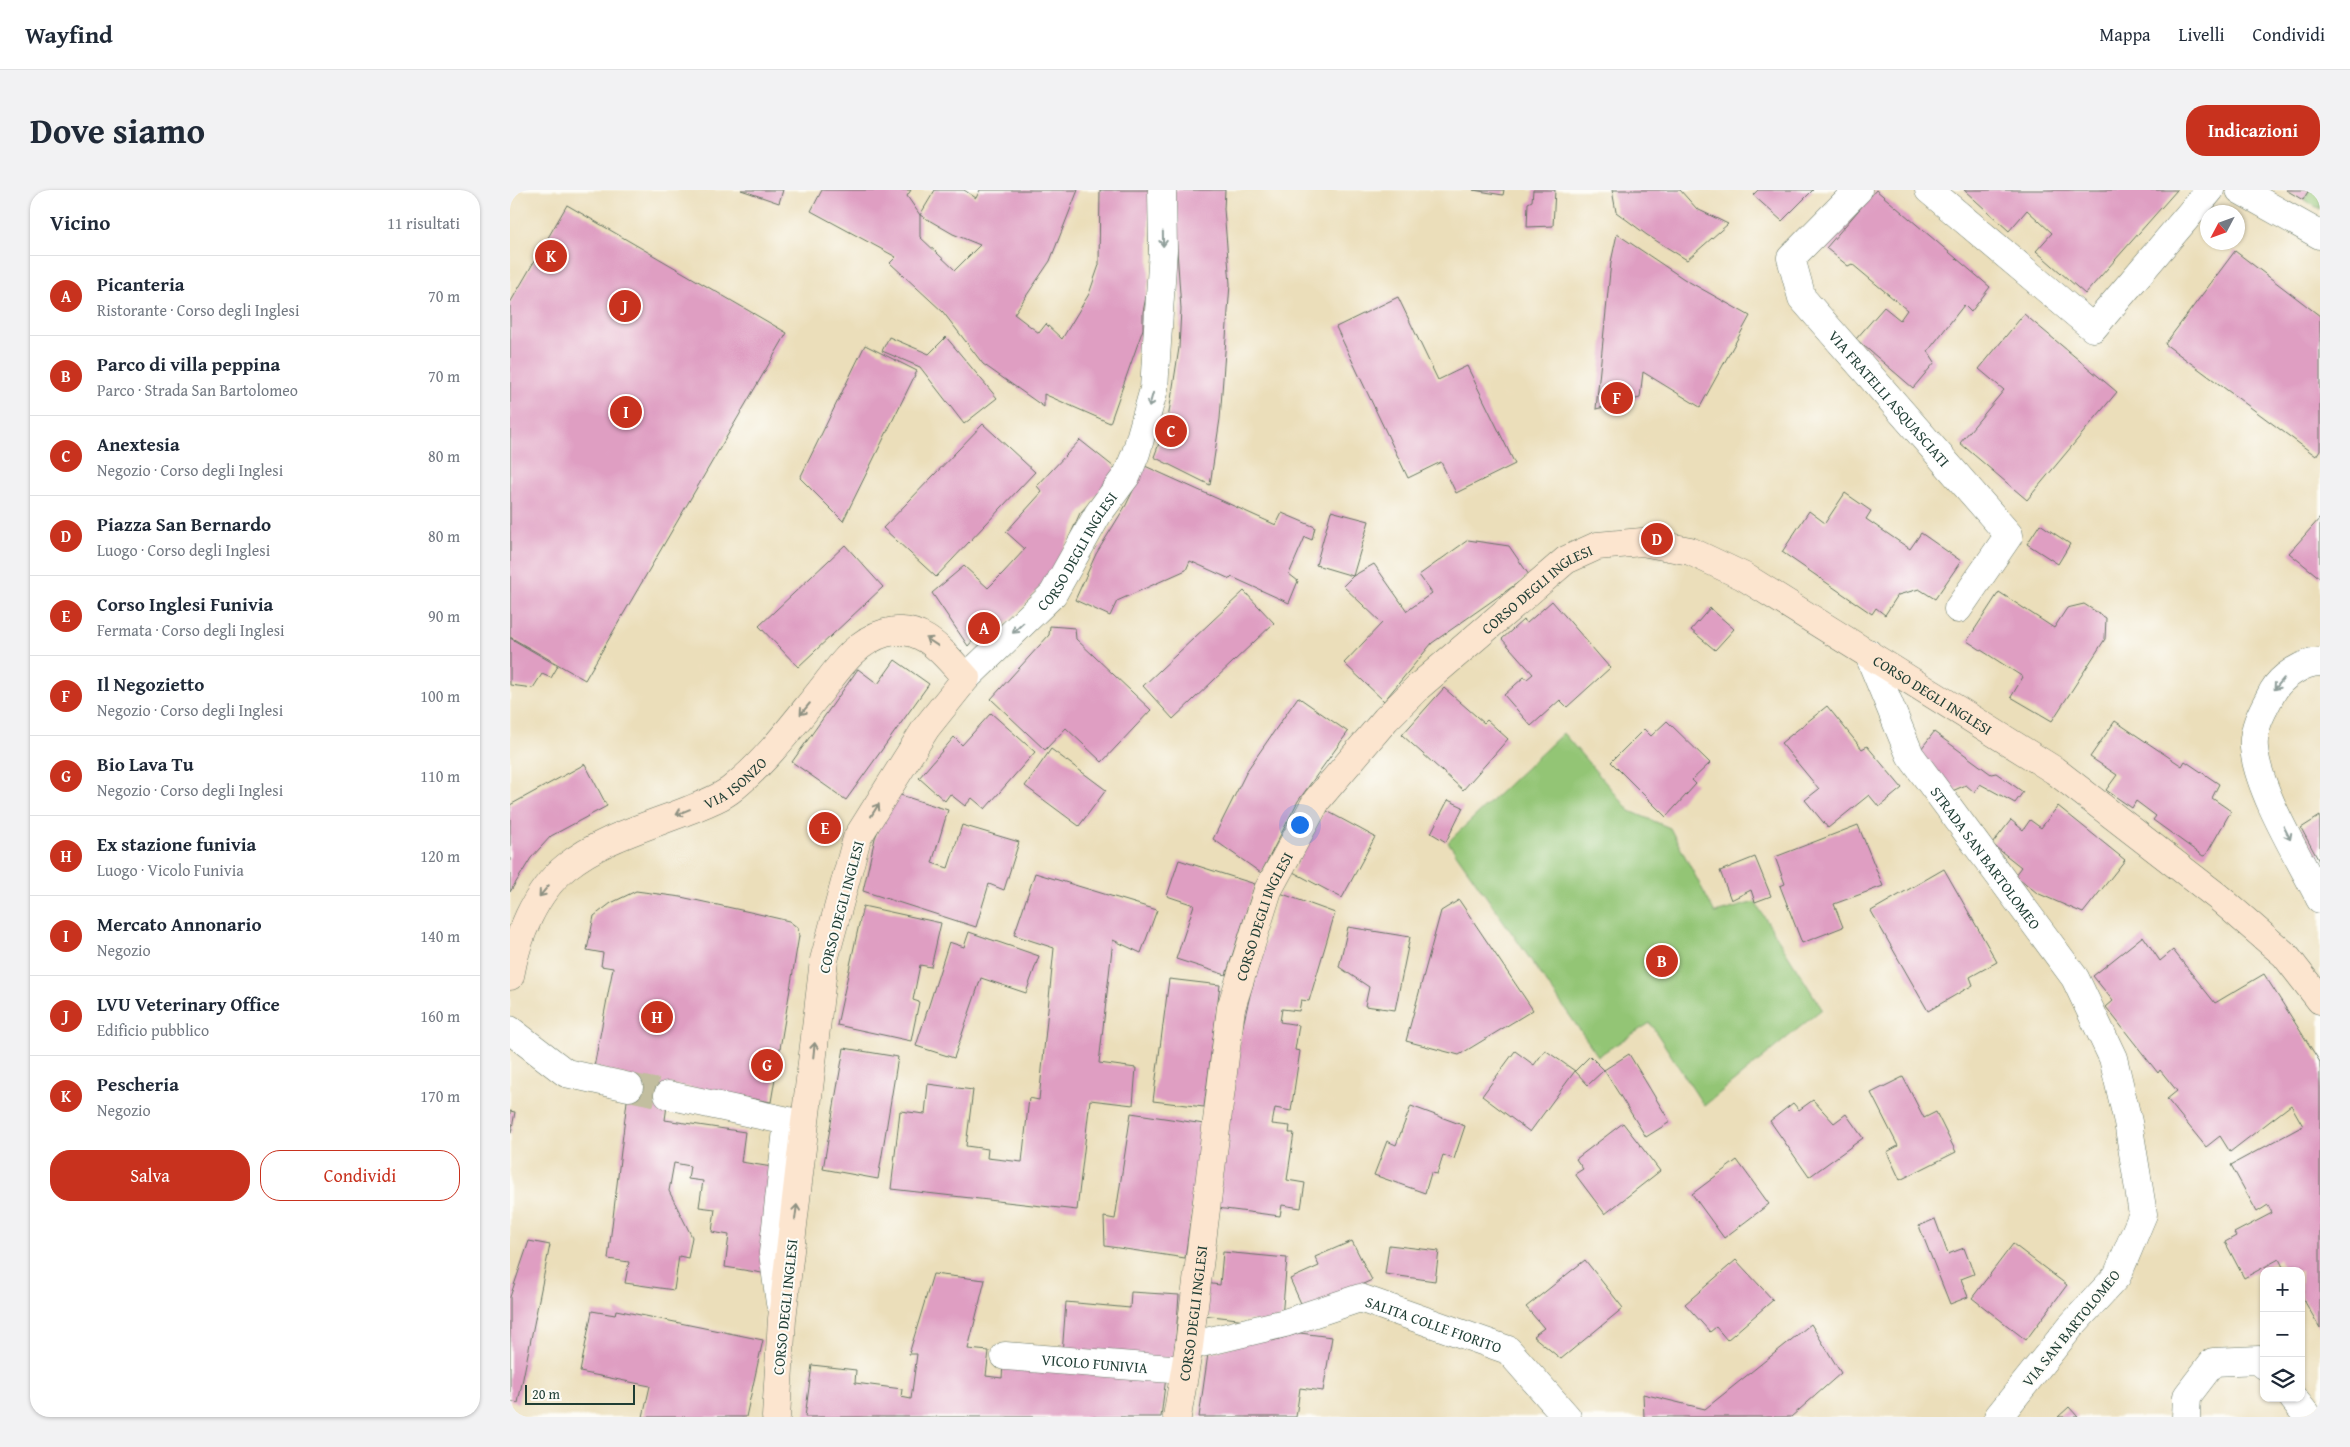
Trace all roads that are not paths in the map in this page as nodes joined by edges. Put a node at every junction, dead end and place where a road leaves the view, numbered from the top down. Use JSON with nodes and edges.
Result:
{"nodes":[{"id":1,"x":1162,"y":190,"type":"edge"},
{"id":2,"x":1858,"y":190,"type":"edge"},
{"id":3,"x":1928,"y":190,"type":"edge"},
{"id":4,"x":2210,"y":190,"type":"edge"},
{"id":5,"x":2240,"y":190,"type":"edge"},
{"id":6,"x":2320,"y":236,"type":"edge"},
{"id":7,"x":1958,"y":610,"type":"dead end"},
{"id":8,"x":1868,"y":653,"type":"junction"},
{"id":9,"x":2320,"y":662,"type":"edge"},
{"id":10,"x":966,"y":678,"type":"junction"},
{"id":11,"x":2320,"y":899,"type":"edge"},
{"id":12,"x":510,"y":976,"type":"edge"},
{"id":13,"x":2320,"y":1000,"type":"edge"},
{"id":14,"x":510,"y":1030,"type":"edge"},
{"id":15,"x":2113,"y":1058,"type":"joint"},
{"id":16,"x":629,"y":1087,"type":"tunnel mouth"},
{"id":17,"x":668,"y":1095,"type":"tunnel mouth"},
{"id":18,"x":782,"y":1319,"type":"junction"},
{"id":19,"x":1005,"y":1356,"type":"dead end"},
{"id":20,"x":1187,"y":1358,"type":"junction"},
{"id":21,"x":2260,"y":1360,"type":"edge"},
{"id":22,"x":2296,"y":1402,"type":"edge"},
{"id":23,"x":776,"y":1417,"type":"edge"},
{"id":24,"x":1177,"y":1417,"type":"edge"},
{"id":25,"x":1566,"y":1417,"type":"edge"},
{"id":26,"x":1998,"y":1417,"type":"edge"},
{"id":27,"x":2186,"y":1417,"type":"edge"},
{"id":28,"x":2308,"y":1417,"type":"edge"}],
"edges":[{"from":1,"to":10,"type":"street","name":"CORSO DEGLI INGLESI","one_way":true},
{"from":2,"to":7,"type":"street","name":"VIA FRATELLI ASQUASCIATI"},
{"from":3,"to":4,"type":"street"},
{"from":5,"to":6,"type":"street"},
{"from":8,"to":13,"type":"main road","name":"CORSO DEGLI INGLESI"},
{"from":8,"to":15,"type":"street","name":"STRADA SAN BARTOLOMEO"},
{"from":8,"to":20,"type":"main road","name":"CORSO DEGLI INGLESI"},
{"from":9,"to":11,"type":"street","one_way":true},
{"from":10,"to":12,"type":"main road","name":"VIA ISONZO","one_way":true},
{"from":18,"to":10,"type":"main road","name":"CORSO DEGLI INGLESI","one_way":true},
{"from":14,"to":16,"type":"street"},
{"from":15,"to":26,"type":"street","name":"VIA SAN BARTOLOMEO"},
{"from":17,"to":18,"type":"street"},
{"from":18,"to":23,"type":"main road","name":"CORSO DEGLI INGLESI"},
{"from":19,"to":20,"type":"street","name":"VICOLO FUNIVIA"},
{"from":20,"to":24,"type":"main road","name":"CORSO DEGLI INGLESI"},
{"from":20,"to":25,"type":"street","name":"SALITA COLLE FIORITO"},
{"from":21,"to":27,"type":"street"},
{"from":22,"to":28,"type":"street"}]}
